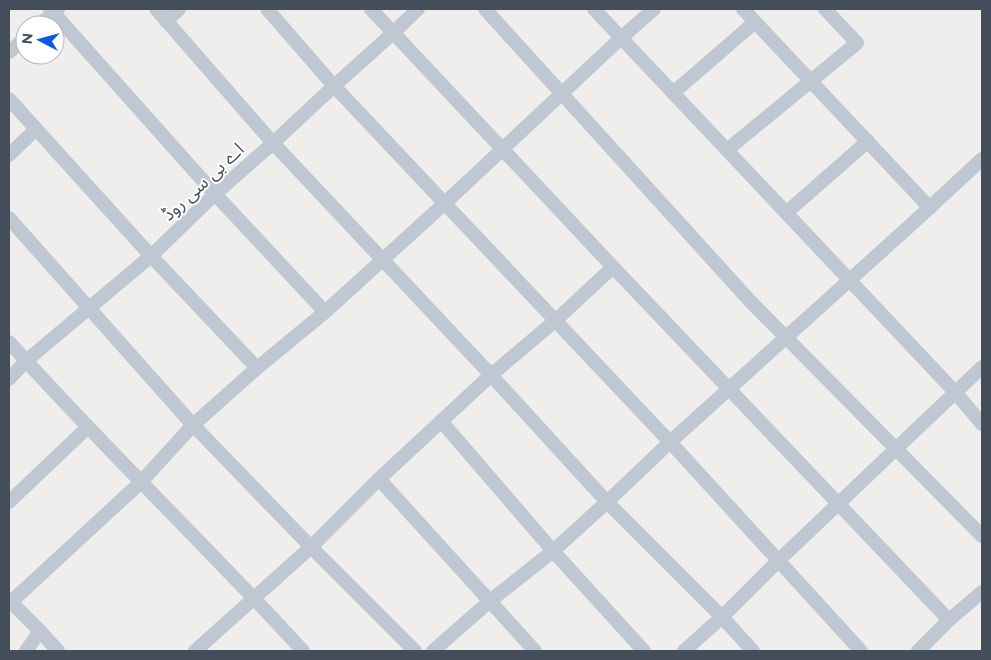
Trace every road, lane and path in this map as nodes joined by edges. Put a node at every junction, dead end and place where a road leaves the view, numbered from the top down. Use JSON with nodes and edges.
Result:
{"nodes":[{"id":1,"x":156,"y":9,"type":"edge"},
{"id":2,"x":180,"y":9,"type":"edge"},
{"id":3,"x":267,"y":9,"type":"edge"},
{"id":4,"x":371,"y":9,"type":"edge"},
{"id":5,"x":418,"y":9,"type":"edge"},
{"id":6,"x":485,"y":9,"type":"edge"},
{"id":7,"x":594,"y":9,"type":"edge"},
{"id":8,"x":654,"y":9,"type":"edge"},
{"id":9,"x":743,"y":9,"type":"edge"},
{"id":10,"x":825,"y":9,"type":"edge"},
{"id":11,"x":54,"y":10,"type":"edge"},
{"id":12,"x":166,"y":21,"type":"junction"},
{"id":13,"x":755,"y":22,"type":"junction"},
{"id":14,"x":393,"y":33,"type":"junction"},
{"id":15,"x":621,"y":38,"type":"junction"},
{"id":16,"x":811,"y":81,"type":"junction"},
{"id":17,"x":334,"y":86,"type":"junction"},
{"id":18,"x":673,"y":93,"type":"junction"},
{"id":19,"x":562,"y":94,"type":"junction"},
{"id":20,"x":9,"y":99,"type":"edge"},
{"id":21,"x":36,"y":129,"type":"junction"},
{"id":22,"x":868,"y":141,"type":"junction"},
{"id":23,"x":273,"y":143,"type":"junction"},
{"id":24,"x":503,"y":149,"type":"junction"},
{"id":25,"x":727,"y":150,"type":"junction"},
{"id":26,"x":9,"y":155,"type":"edge"},
{"id":27,"x":982,"y":159,"type":"edge"},
{"id":28,"x":215,"y":194,"type":"junction"},
{"id":29,"x":445,"y":203,"type":"junction"},
{"id":30,"x":930,"y":208,"type":"junction"},
{"id":31,"x":786,"y":213,"type":"junction"},
{"id":32,"x":9,"y":218,"type":"edge"},
{"id":33,"x":151,"y":256,"type":"junction"},
{"id":34,"x":383,"y":259,"type":"junction"},
{"id":35,"x":613,"y":267,"type":"junction"},
{"id":36,"x":850,"y":280,"type":"junction"},
{"id":37,"x":89,"y":308,"type":"junction"},
{"id":38,"x":325,"y":312,"type":"junction"},
{"id":39,"x":555,"y":321,"type":"junction"},
{"id":40,"x":786,"y":337,"type":"junction"},
{"id":41,"x":9,"y":342,"type":"edge"},
{"id":42,"x":26,"y":361,"type":"junction"},
{"id":43,"x":982,"y":367,"type":"edge"},
{"id":44,"x":257,"y":368,"type":"junction"},
{"id":45,"x":491,"y":375,"type":"junction"},
{"id":46,"x":9,"y":379,"type":"edge"},
{"id":47,"x":729,"y":389,"type":"junction"},
{"id":48,"x":956,"y":392,"type":"junction"},
{"id":49,"x":441,"y":421,"type":"junction"},
{"id":50,"x":982,"y":424,"type":"edge"},
{"id":51,"x":193,"y":425,"type":"junction"},
{"id":52,"x":88,"y":427,"type":"junction"},
{"id":53,"x":670,"y":442,"type":"junction"},
{"id":54,"x":896,"y":448,"type":"junction"},
{"id":55,"x":379,"y":479,"type":"junction"},
{"id":56,"x":141,"y":482,"type":"junction"},
{"id":57,"x":9,"y":502,"type":"edge"},
{"id":58,"x":607,"y":502,"type":"junction"},
{"id":59,"x":838,"y":503,"type":"junction"},
{"id":60,"x":982,"y":536,"type":"edge"},
{"id":61,"x":311,"y":547,"type":"junction"},
{"id":62,"x":553,"y":551,"type":"junction"},
{"id":63,"x":778,"y":561,"type":"junction"},
{"id":64,"x":982,"y":592,"type":"edge"},
{"id":65,"x":254,"y":598,"type":"junction"},
{"id":66,"x":10,"y":601,"type":"edge"},
{"id":67,"x":490,"y":602,"type":"junction"},
{"id":68,"x":722,"y":617,"type":"junction"},
{"id":69,"x":949,"y":620,"type":"junction"},
{"id":70,"x":40,"y":631,"type":"junction"},
{"id":71,"x":26,"y":651,"type":"edge"},
{"id":72,"x":58,"y":651,"type":"edge"},
{"id":73,"x":195,"y":651,"type":"edge"},
{"id":74,"x":303,"y":651,"type":"edge"},
{"id":75,"x":415,"y":651,"type":"edge"},
{"id":76,"x":433,"y":651,"type":"edge"},
{"id":77,"x":535,"y":651,"type":"edge"},
{"id":78,"x":644,"y":651,"type":"edge"},
{"id":79,"x":684,"y":651,"type":"edge"},
{"id":80,"x":753,"y":651,"type":"edge"},
{"id":81,"x":861,"y":651,"type":"edge"},
{"id":82,"x":918,"y":651,"type":"edge"}],
"edges":[{"from":1,"to":12,"type":"street"},
{"from":2,"to":12,"type":"street"},
{"from":3,"to":17,"type":"street"},
{"from":4,"to":14,"type":"street"},
{"from":5,"to":14,"type":"street","name":"اے بی سی روڈ"},
{"from":6,"to":19,"type":"street"},
{"from":7,"to":15,"type":"street"},
{"from":8,"to":15,"type":"street"},
{"from":9,"to":13,"type":"street"},
{"from":10,"to":16,"type":"street"},
{"from":11,"to":28,"type":"street"},
{"from":12,"to":23,"type":"street"},
{"from":13,"to":16,"type":"street"},
{"from":13,"to":18,"type":"street"},
{"from":14,"to":17,"type":"street","name":"اے بی سی روڈ"},
{"from":14,"to":24,"type":"street"},
{"from":15,"to":18,"type":"street"},
{"from":15,"to":19,"type":"street"},
{"from":16,"to":22,"type":"street"},
{"from":16,"to":25,"type":"street"},
{"from":17,"to":23,"type":"street","name":"اے بی سی روڈ"},
{"from":17,"to":29,"type":"street"},
{"from":18,"to":25,"type":"street"},
{"from":19,"to":24,"type":"street"},
{"from":19,"to":40,"type":"street"},
{"from":20,"to":21,"type":"street"},
{"from":21,"to":26,"type":"street"},
{"from":21,"to":33,"type":"street"},
{"from":22,"to":30,"type":"street"},
{"from":22,"to":31,"type":"street"},
{"from":23,"to":28,"type":"street","name":"اے بی سی روڈ"},
{"from":23,"to":34,"type":"street"},
{"from":24,"to":29,"type":"street"},
{"from":24,"to":35,"type":"street"},
{"from":25,"to":31,"type":"street"},
{"from":27,"to":30,"type":"street"},
{"from":28,"to":33,"type":"street","name":"اے بی سی روڈ"},
{"from":28,"to":38,"type":"street"},
{"from":29,"to":34,"type":"street"},
{"from":29,"to":39,"type":"street"},
{"from":30,"to":36,"type":"street"},
{"from":31,"to":36,"type":"street"},
{"from":32,"to":37,"type":"street"},
{"from":33,"to":37,"type":"street","name":"اے بی سی روڈ"},
{"from":33,"to":44,"type":"street"},
{"from":34,"to":38,"type":"street"},
{"from":34,"to":45,"type":"street"},
{"from":35,"to":39,"type":"street"},
{"from":35,"to":47,"type":"street"},
{"from":36,"to":40,"type":"street"},
{"from":36,"to":48,"type":"street"},
{"from":37,"to":42,"type":"street","name":"اے بی سی روڈ"},
{"from":37,"to":51,"type":"street"},
{"from":38,"to":44,"type":"street"},
{"from":39,"to":45,"type":"street"},
{"from":39,"to":53,"type":"street"},
{"from":40,"to":47,"type":"street"},
{"from":40,"to":54,"type":"street"},
{"from":41,"to":42,"type":"street"},
{"from":42,"to":46,"type":"street","name":"اے بی سی روڈ"},
{"from":42,"to":52,"type":"street"},
{"from":43,"to":48,"type":"street"},
{"from":44,"to":51,"type":"street"},
{"from":45,"to":49,"type":"street"},
{"from":45,"to":58,"type":"street"},
{"from":47,"to":53,"type":"street"},
{"from":47,"to":59,"type":"street"},
{"from":48,"to":50,"type":"street"},
{"from":48,"to":54,"type":"street"},
{"from":49,"to":55,"type":"street"},
{"from":49,"to":62,"type":"street"},
{"from":51,"to":56,"type":"street"},
{"from":51,"to":61,"type":"street"},
{"from":52,"to":56,"type":"street"},
{"from":52,"to":57,"type":"street"},
{"from":53,"to":58,"type":"street"},
{"from":53,"to":63,"type":"street"},
{"from":54,"to":59,"type":"street"},
{"from":54,"to":60,"type":"street"},
{"from":55,"to":61,"type":"street"},
{"from":55,"to":67,"type":"street"},
{"from":56,"to":65,"type":"street"},
{"from":56,"to":66,"type":"street"},
{"from":58,"to":62,"type":"street"},
{"from":58,"to":68,"type":"street"},
{"from":59,"to":63,"type":"street"},
{"from":59,"to":69,"type":"street"},
{"from":61,"to":65,"type":"street"},
{"from":61,"to":75,"type":"street"},
{"from":62,"to":67,"type":"street"},
{"from":62,"to":78,"type":"street"},
{"from":63,"to":68,"type":"street"},
{"from":63,"to":81,"type":"street"},
{"from":64,"to":69,"type":"street"},
{"from":65,"to":73,"type":"street"},
{"from":65,"to":74,"type":"street"},
{"from":66,"to":70,"type":"street"},
{"from":67,"to":76,"type":"street"},
{"from":67,"to":77,"type":"street"},
{"from":68,"to":79,"type":"street"},
{"from":68,"to":80,"type":"street"},
{"from":69,"to":82,"type":"street"},
{"from":70,"to":71,"type":"street"},
{"from":70,"to":72,"type":"street"}]}
